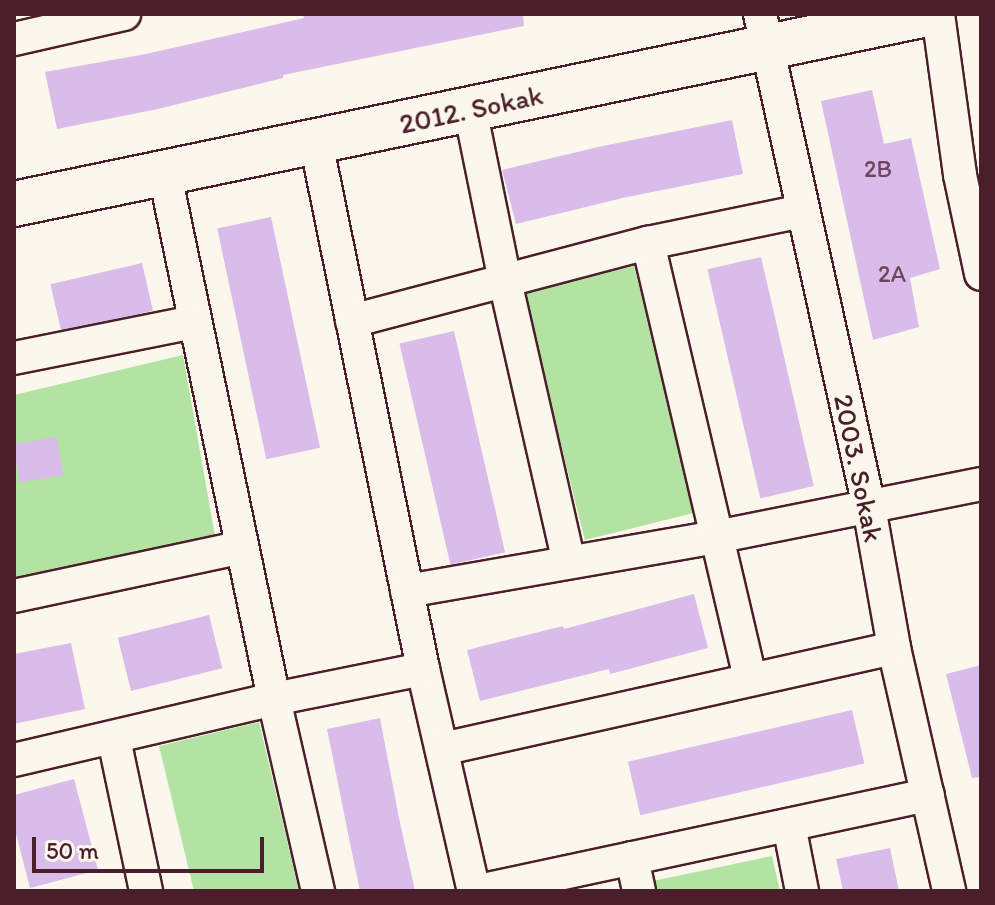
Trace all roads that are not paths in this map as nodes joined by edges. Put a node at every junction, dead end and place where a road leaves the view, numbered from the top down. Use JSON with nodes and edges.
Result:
{"nodes":[{"id":1,"x":124,"y":14,"type":"edge"},
{"id":2,"x":927,"y":14,"type":"edge"},
{"id":3,"x":938,"y":14,"type":"edge"},
{"id":4,"x":764,"y":30,"type":"edge"},
{"id":5,"x":14,"y":39,"type":"edge"},
{"id":6,"x":470,"y":109,"type":"junction"},
{"id":7,"x":316,"y":142,"type":"junction"},
{"id":8,"x":971,"y":173,"type":"edge"},
{"id":9,"x":165,"y":175,"type":"junction"},
{"id":10,"x":14,"y":204,"type":"edge"},
{"id":11,"x":802,"y":211,"type":"junction"},
{"id":12,"x":648,"y":243,"type":"junction"},
{"id":13,"x":981,"y":274,"type":"edge"},
{"id":14,"x":505,"y":281,"type":"junction"},
{"id":15,"x":352,"y":321,"type":"junction"},
{"id":16,"x":194,"y":322,"type":"junction"},
{"id":17,"x":14,"y":358,"type":"edge"},
{"id":18,"x":981,"y":484,"type":"edge"},
{"id":19,"x":869,"y":507,"type":"junction"},
{"id":20,"x":716,"y":537,"type":"junction"},
{"id":21,"x":242,"y":547,"type":"junction"},
{"id":22,"x":569,"y":562,"type":"junction"},
{"id":23,"x":407,"y":591,"type":"junction"},
{"id":24,"x":14,"y":596,"type":"edge"},
{"id":25,"x":894,"y":648,"type":"junction"},
{"id":26,"x":423,"y":669,"type":"junction"},
{"id":27,"x":750,"y":679,"type":"junction"},
{"id":28,"x":274,"y":699,"type":"junction"},
{"id":29,"x":114,"y":739,"type":"junction"},
{"id":30,"x":442,"y":749,"type":"junction"},
{"id":31,"x":14,"y":760,"type":"edge"},
{"id":32,"x":928,"y":795,"type":"junction"},
{"id":33,"x":789,"y":825,"type":"junction"},
{"id":34,"x":632,"y":858,"type":"junction"},
{"id":35,"x":146,"y":891,"type":"edge"},
{"id":36,"x":318,"y":891,"type":"edge"},
{"id":37,"x":476,"y":891,"type":"edge"},
{"id":38,"x":639,"y":891,"type":"edge"},
{"id":39,"x":802,"y":891,"type":"edge"},
{"id":40,"x":949,"y":891,"type":"edge"}],
"edges":[{"from":1,"to":5,"type":"street"},
{"from":2,"to":4,"type":"street","name":"2012. Sokak"},
{"from":3,"to":8,"type":"street"},
{"from":4,"to":6,"type":"street","name":"2012. Sokak"},
{"from":4,"to":11,"type":"street","name":"2003. Sokak"},
{"from":6,"to":7,"type":"street","name":"2012. Sokak"},
{"from":6,"to":14,"type":"street"},
{"from":7,"to":9,"type":"street","name":"2012. Sokak"},
{"from":7,"to":15,"type":"street"},
{"from":8,"to":13,"type":"street"},
{"from":9,"to":10,"type":"street","name":"2012. Sokak"},
{"from":9,"to":16,"type":"street"},
{"from":11,"to":12,"type":"street"},
{"from":11,"to":19,"type":"street","name":"2003. Sokak"},
{"from":12,"to":14,"type":"street"},
{"from":12,"to":20,"type":"street"},
{"from":14,"to":15,"type":"street"},
{"from":14,"to":22,"type":"street"},
{"from":15,"to":23,"type":"street"},
{"from":16,"to":17,"type":"street"},
{"from":16,"to":21,"type":"street"},
{"from":18,"to":19,"type":"street"},
{"from":19,"to":20,"type":"street"},
{"from":19,"to":25,"type":"street","name":"2003. Sokak"},
{"from":20,"to":22,"type":"street"},
{"from":20,"to":27,"type":"street"},
{"from":21,"to":24,"type":"street"},
{"from":21,"to":28,"type":"street"},
{"from":22,"to":23,"type":"street"},
{"from":23,"to":26,"type":"street"},
{"from":25,"to":27,"type":"street"},
{"from":25,"to":32,"type":"street","name":"2003. Sokak"},
{"from":26,"to":28,"type":"street"},
{"from":26,"to":30,"type":"street"},
{"from":27,"to":30,"type":"street"},
{"from":28,"to":29,"type":"street"},
{"from":28,"to":36,"type":"street"},
{"from":29,"to":31,"type":"street"},
{"from":29,"to":35,"type":"street"},
{"from":30,"to":37,"type":"street"},
{"from":32,"to":33,"type":"street"},
{"from":32,"to":40,"type":"street","name":"2003. Sokak"},
{"from":33,"to":34,"type":"street"},
{"from":33,"to":39,"type":"street"},
{"from":34,"to":37,"type":"street"},
{"from":34,"to":38,"type":"street"}]}
